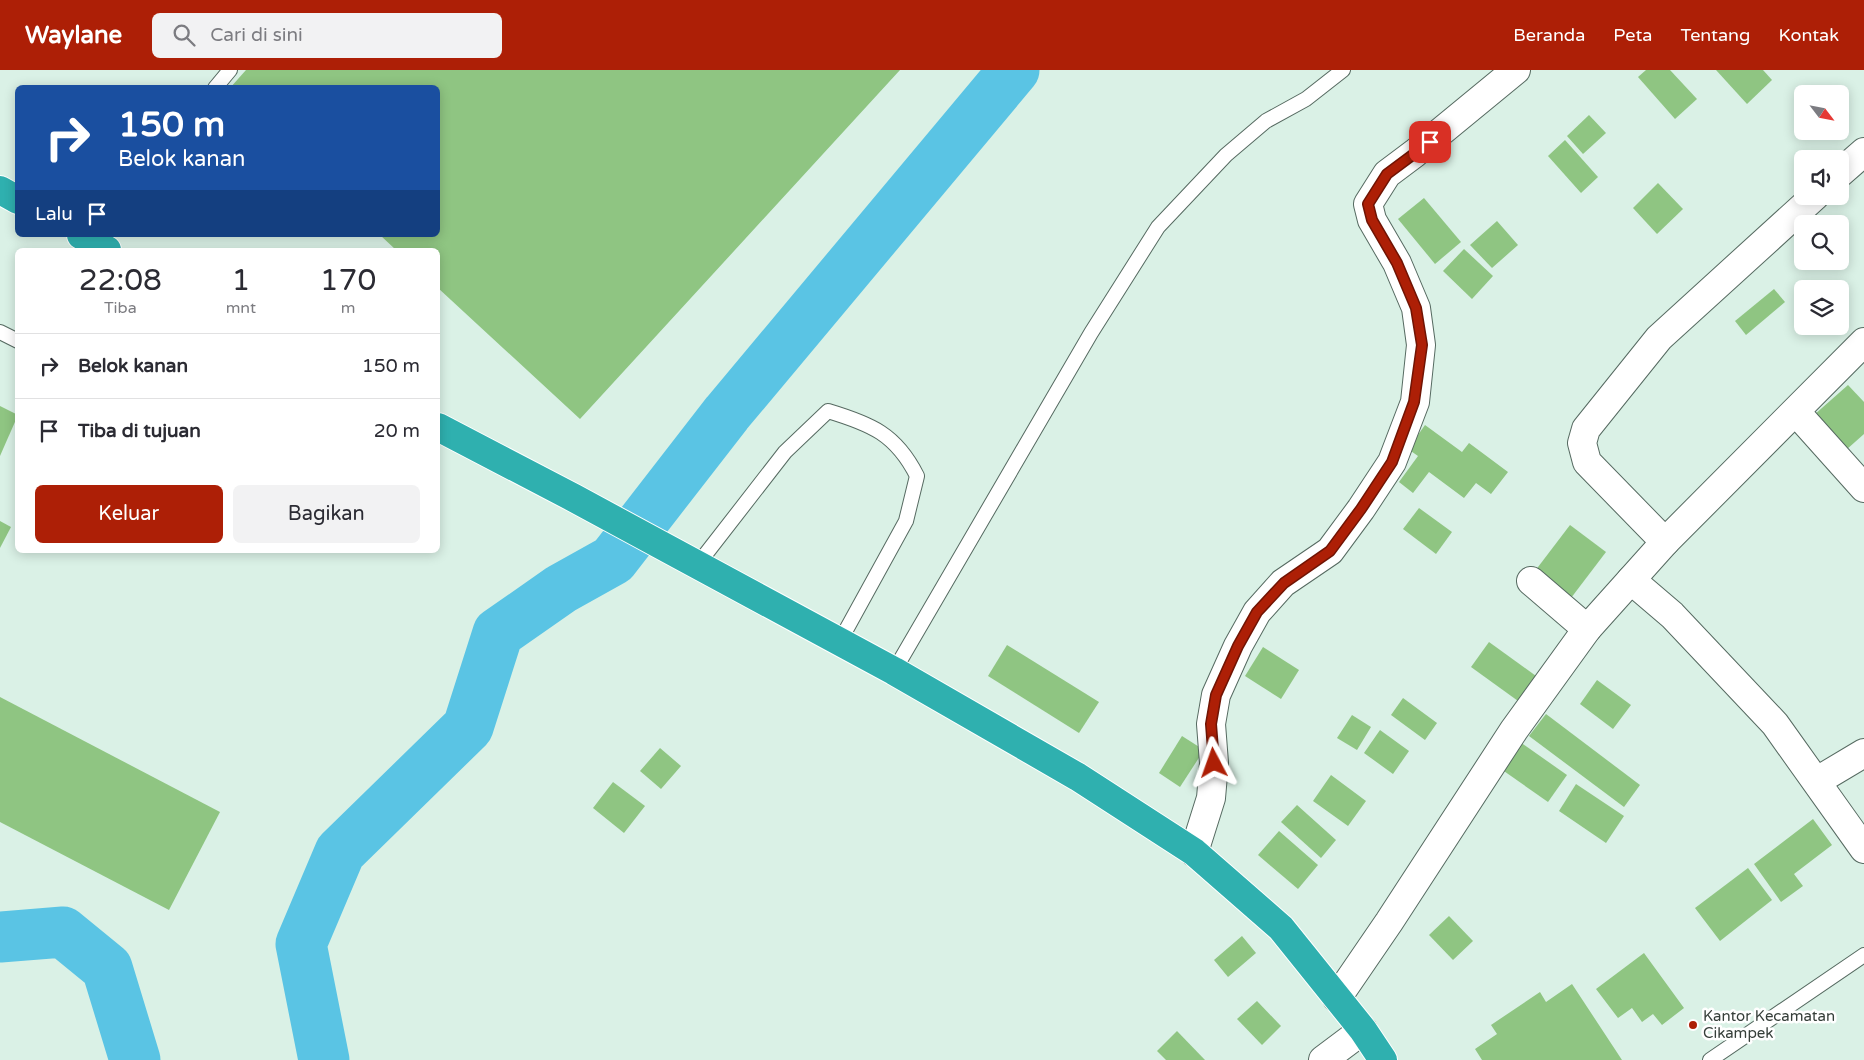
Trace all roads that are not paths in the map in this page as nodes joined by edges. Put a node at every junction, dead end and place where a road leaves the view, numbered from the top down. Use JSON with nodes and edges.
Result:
{"nodes":[{"id":1,"x":230,"y":70,"type":"edge"},
{"id":2,"x":1343,"y":70,"type":"edge"},
{"id":3,"x":1516,"y":70,"type":"edge"},
{"id":4,"x":218,"y":85,"type":"edge"},
{"id":5,"x":1864,"y":152,"type":"edge"},
{"id":6,"x":1849,"y":165,"type":"edge"},
{"id":7,"x":0,"y":190,"type":"edge"},
{"id":8,"x":15,"y":198,"type":"edge"},
{"id":9,"x":1805,"y":205,"type":"edge"},
{"id":10,"x":0,"y":332,"type":"edge"},
{"id":11,"x":15,"y":340,"type":"edge"},
{"id":12,"x":1864,"y":342,"type":"edge"},
{"id":13,"x":1796,"y":412,"type":"junction"},
{"id":14,"x":440,"y":428,"type":"edge"},
{"id":15,"x":1864,"y":488,"type":"edge"},
{"id":16,"x":1665,"y":542,"type":"junction"},
{"id":17,"x":698,"y":564,"type":"junction"},
{"id":18,"x":1631,"y":580,"type":"junction"},
{"id":19,"x":1532,"y":581,"type":"dead end"},
{"id":20,"x":1587,"y":629,"type":"junction"},
{"id":21,"x":840,"y":641,"type":"junction"},
{"id":22,"x":894,"y":670,"type":"junction"},
{"id":23,"x":1864,"y":753,"type":"edge"},
{"id":24,"x":1816,"y":781,"type":"junction"},
{"id":25,"x":1864,"y":849,"type":"edge"},
{"id":26,"x":1194,"y":852,"type":"junction"},
{"id":27,"x":1864,"y":955,"type":"edge"},
{"id":28,"x":1337,"y":998,"type":"junction"},
{"id":29,"x":1363,"y":1030,"type":"junction"},
{"id":30,"x":1323,"y":1060,"type":"edge"},
{"id":31,"x":1383,"y":1060,"type":"edge"},
{"id":32,"x":1710,"y":1060,"type":"edge"}],
"edges":[{"from":1,"to":4,"type":"lane"},
{"from":2,"to":22,"type":"lane"},
{"from":3,"to":26,"type":"street"},
{"from":5,"to":6,"type":"street"},
{"from":7,"to":8,"type":"highway"},
{"from":9,"to":16,"type":"street"},
{"from":10,"to":11,"type":"lane"},
{"from":12,"to":13,"type":"street"},
{"from":13,"to":15,"type":"street"},
{"from":13,"to":16,"type":"street"},
{"from":14,"to":17,"type":"highway"},
{"from":16,"to":18,"type":"street"},
{"from":17,"to":21,"type":"highway"},
{"from":17,"to":21,"type":"lane"},
{"from":18,"to":20,"type":"street"},
{"from":18,"to":24,"type":"street"},
{"from":19,"to":20,"type":"street"},
{"from":20,"to":28,"type":"street"},
{"from":21,"to":22,"type":"highway"},
{"from":22,"to":26,"type":"highway"},
{"from":23,"to":24,"type":"street"},
{"from":24,"to":25,"type":"street"},
{"from":26,"to":28,"type":"highway"},
{"from":27,"to":32,"type":"lane"},
{"from":28,"to":29,"type":"highway"},
{"from":29,"to":30,"type":"street"},
{"from":29,"to":31,"type":"highway"}]}
